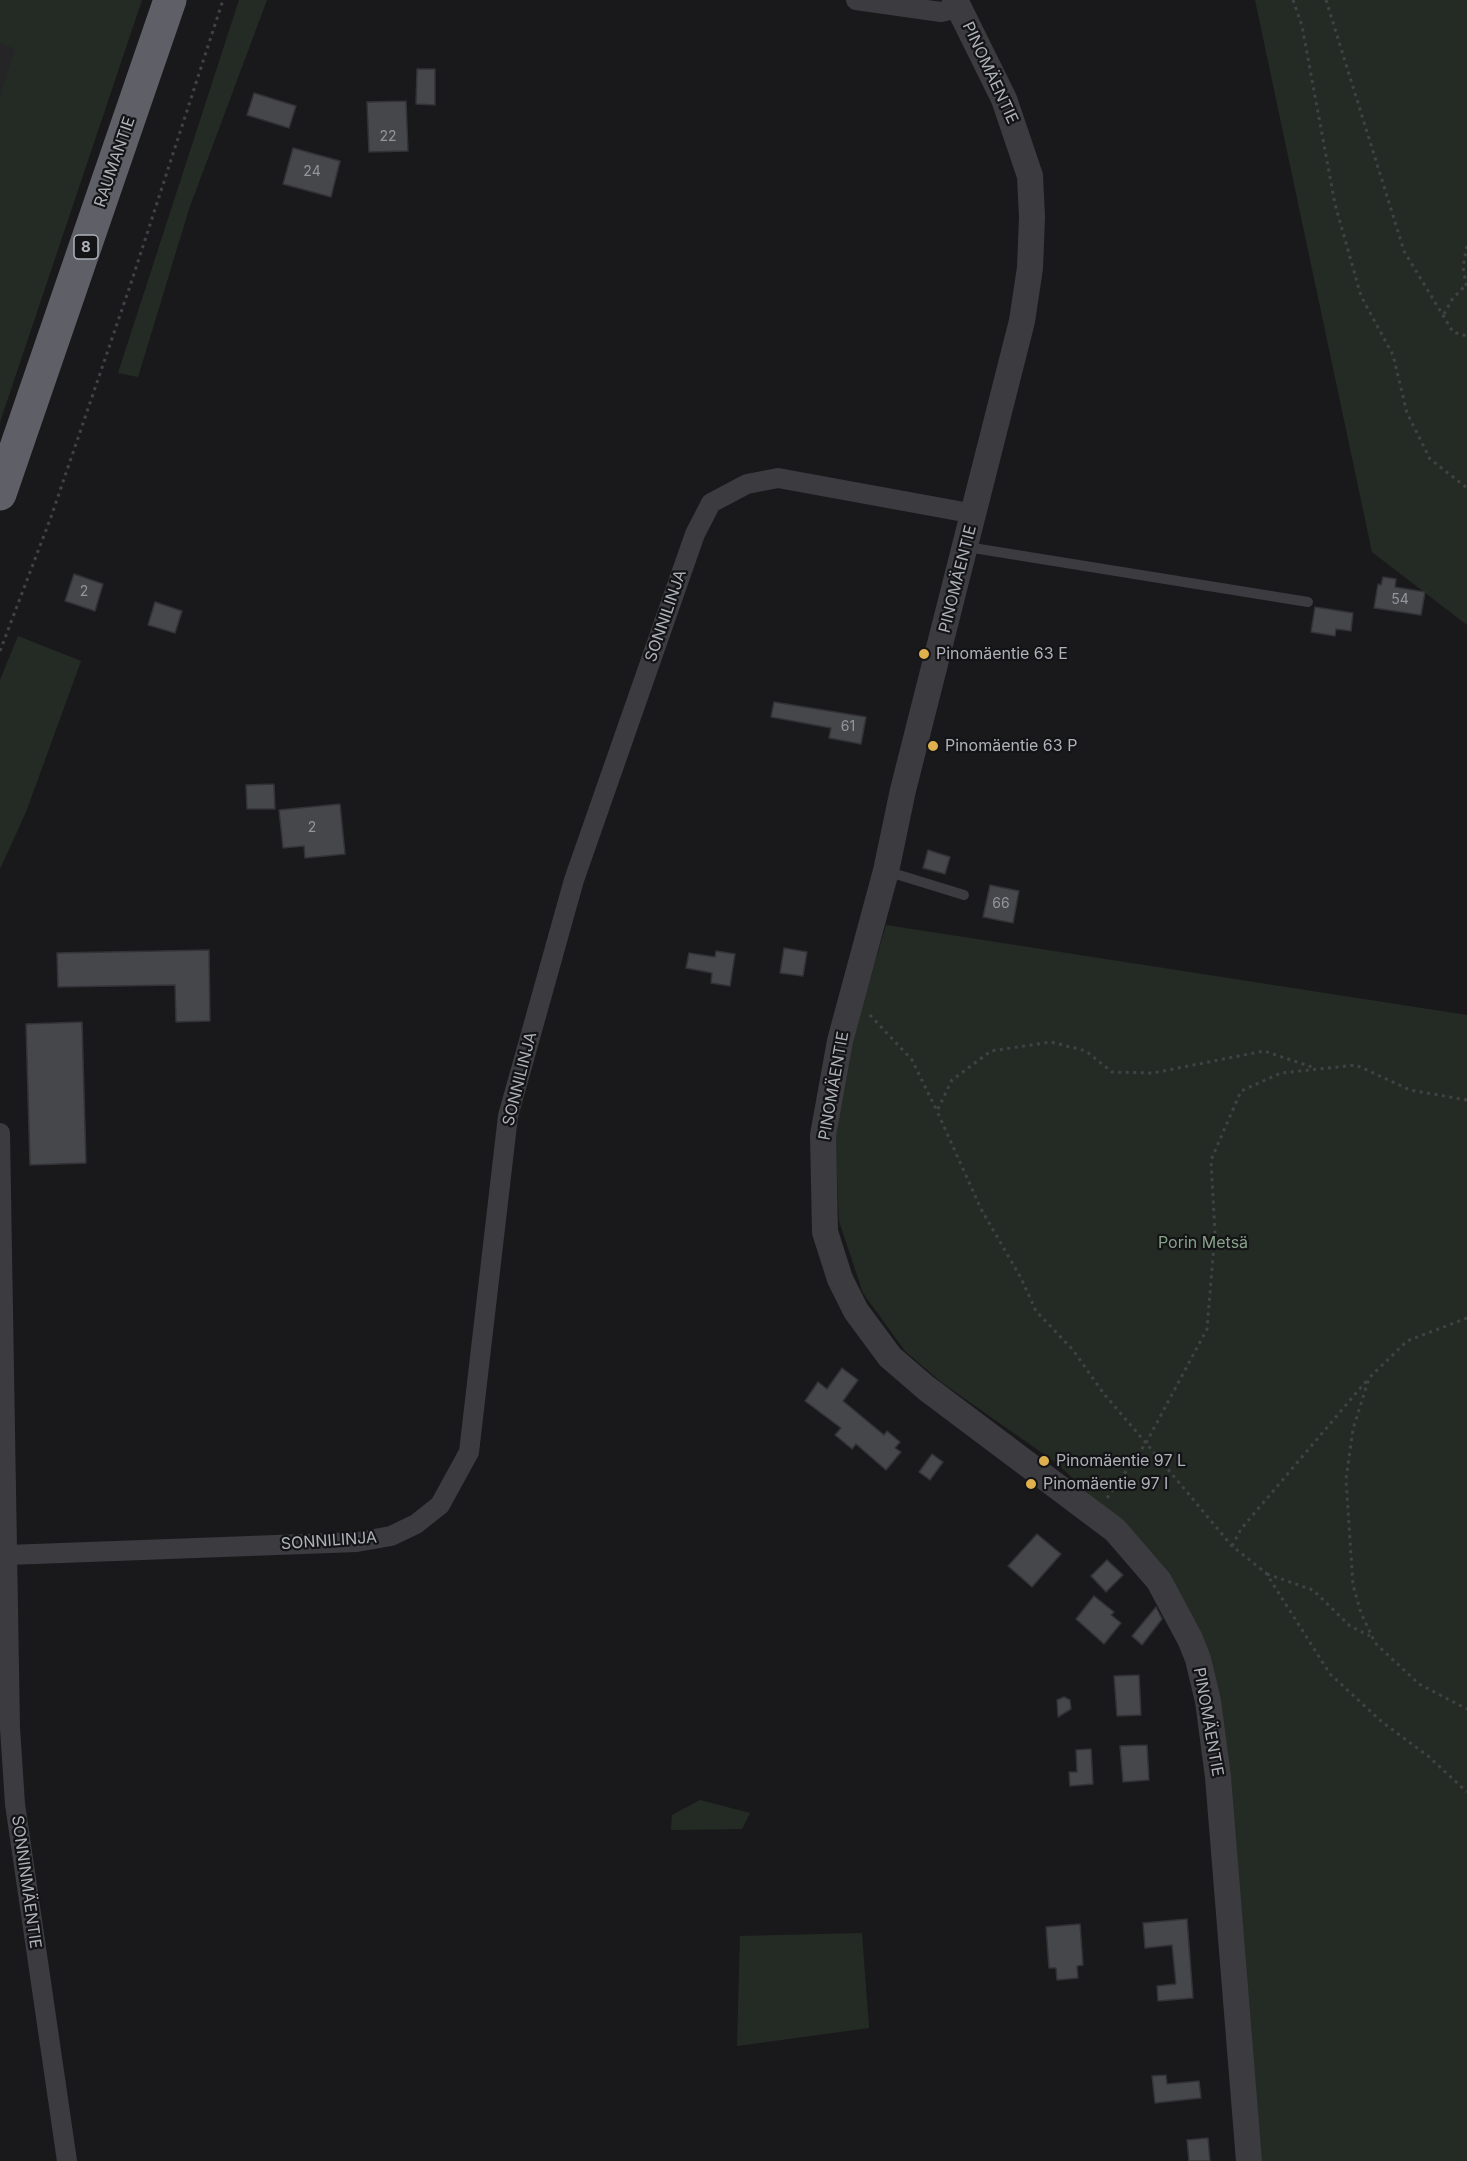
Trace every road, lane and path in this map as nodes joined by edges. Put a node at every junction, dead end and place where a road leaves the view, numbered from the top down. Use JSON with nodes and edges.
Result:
{"nodes":[{"id":1,"x":170,"y":0,"type":"edge"},
{"id":2,"x":223,"y":0,"type":"edge"},
{"id":3,"x":856,"y":0,"type":"edge"},
{"id":4,"x":1293,"y":0,"type":"edge"},
{"id":5,"x":1326,"y":0,"type":"edge"},
{"id":6,"x":957,"y":4,"type":"edge"},
{"id":7,"x":1467,"y":246,"type":"edge"},
{"id":8,"x":1466,"y":287,"type":"edge"},
{"id":9,"x":1444,"y":314,"type":"junction"},
{"id":10,"x":1467,"y":336,"type":"edge"},
{"id":11,"x":1467,"y":488,"type":"edge"},
{"id":12,"x":0,"y":494,"type":"edge"},
{"id":13,"x":975,"y":513,"type":"junction"},
{"id":14,"x":966,"y":547,"type":"junction"},
{"id":15,"x":1308,"y":602,"type":"dead end"},
{"id":16,"x":0,"y":651,"type":"edge"},
{"id":17,"x":886,"y":870,"type":"junction"},
{"id":18,"x":964,"y":895,"type":"dead end"},
{"id":19,"x":852,"y":990,"type":"junction"},
{"id":20,"x":1313,"y":1068,"type":"junction"},
{"id":21,"x":1467,"y":1100,"type":"edge"},
{"id":22,"x":937,"y":1110,"type":"junction"},
{"id":23,"x":0,"y":1133,"type":"edge"},
{"id":24,"x":1467,"y":1318,"type":"edge"},
{"id":25,"x":1370,"y":1378,"type":"junction"},
{"id":26,"x":1146,"y":1443,"type":"junction"},
{"id":27,"x":1095,"y":1515,"type":"junction"},
{"id":28,"x":1232,"y":1546,"type":"junction"},
{"id":29,"x":8,"y":1555,"type":"junction"},
{"id":30,"x":1266,"y":1573,"type":"junction"},
{"id":31,"x":1372,"y":1636,"type":"junction"},
{"id":32,"x":1467,"y":1709,"type":"edge"},
{"id":33,"x":1467,"y":1792,"type":"edge"},
{"id":34,"x":67,"y":2161,"type":"edge"},
{"id":35,"x":1249,"y":2161,"type":"edge"}],
"edges":[{"from":1,"to":12,"type":"highway","name":"RAUMANTIE","number":"8"},
{"from":2,"to":16,"type":"path"},
{"from":3,"to":6,"type":"street"},
{"from":4,"to":11,"type":"path"},
{"from":5,"to":9,"type":"path"},
{"from":6,"to":13,"type":"street","name":"PINOMÄENTIE"},
{"from":7,"to":8,"type":"path"},
{"from":8,"to":9,"type":"path"},
{"from":9,"to":10,"type":"path"},
{"from":13,"to":14,"type":"street","name":"PINOMÄENTIE"},
{"from":13,"to":29,"type":"street","name":"SONNILINJA"},
{"from":14,"to":15,"type":"lane"},
{"from":14,"to":17,"type":"street","name":"PINOMÄENTIE"},
{"from":17,"to":18,"type":"lane"},
{"from":17,"to":19,"type":"street","name":"PINOMÄENTIE"},
{"from":19,"to":22,"type":"path"},
{"from":19,"to":27,"type":"street","name":"PINOMÄENTIE"},
{"from":20,"to":21,"type":"path"},
{"from":20,"to":22,"type":"path"},
{"from":20,"to":26,"type":"path"},
{"from":22,"to":26,"type":"path"},
{"from":23,"to":29,"type":"street","name":"SONNINMÄENTIE"},
{"from":24,"to":25,"type":"path"},
{"from":25,"to":28,"type":"path"},
{"from":25,"to":31,"type":"path"},
{"from":26,"to":27,"type":"path"},
{"from":26,"to":28,"type":"path"},
{"from":27,"to":35,"type":"street","name":"PINOMÄENTIE"},
{"from":28,"to":30,"type":"path"},
{"from":29,"to":34,"type":"street","name":"SONNINMÄENTIE"},
{"from":30,"to":31,"type":"path"},
{"from":30,"to":33,"type":"path"},
{"from":31,"to":32,"type":"path"}]}
